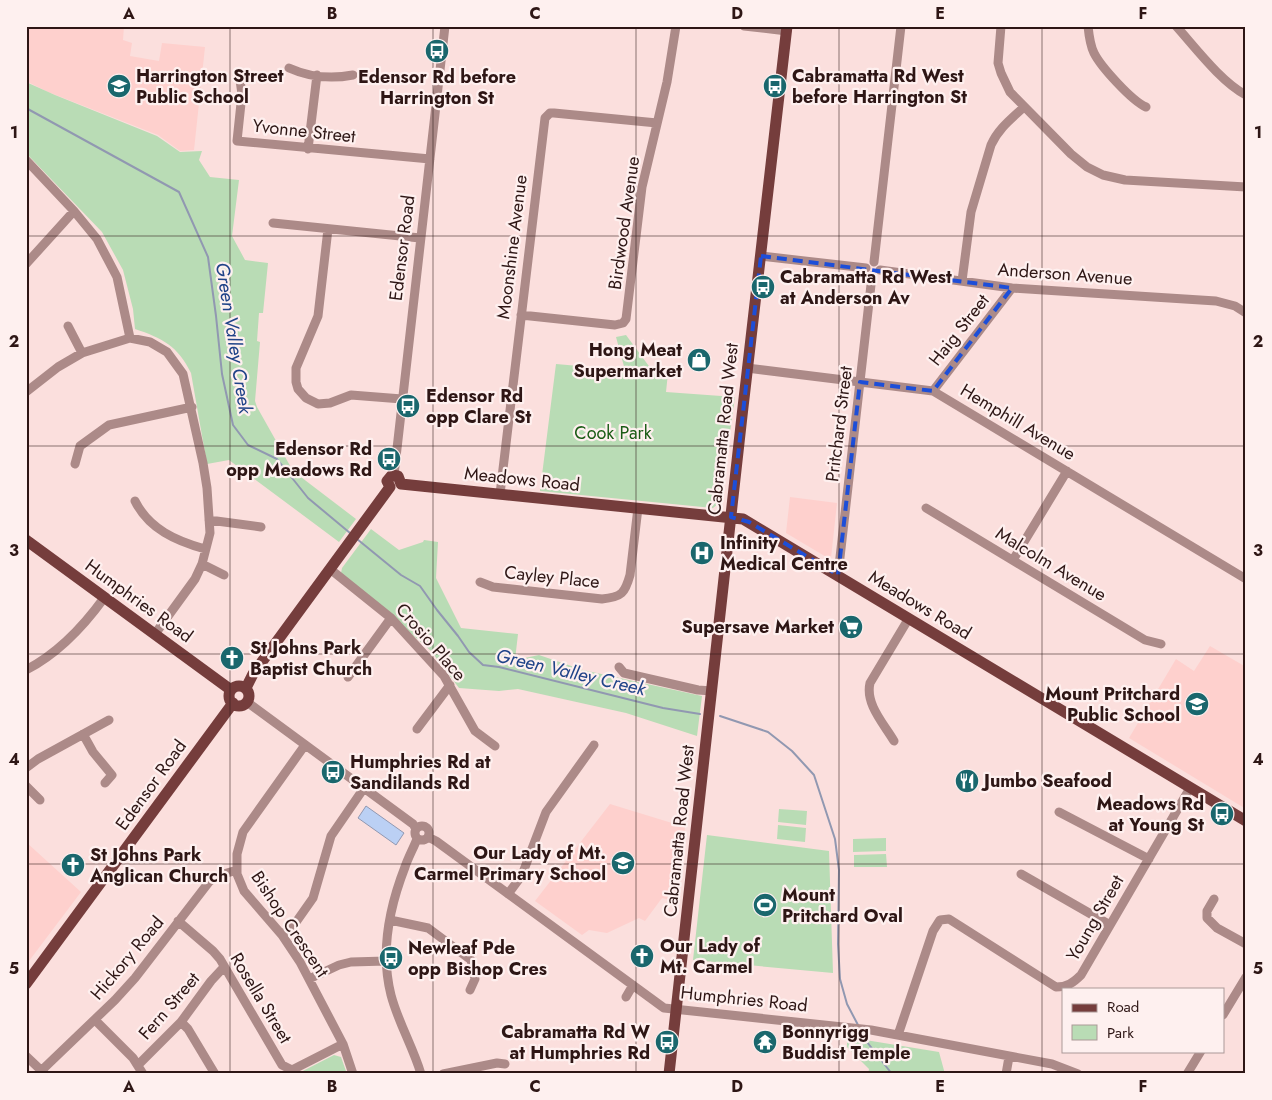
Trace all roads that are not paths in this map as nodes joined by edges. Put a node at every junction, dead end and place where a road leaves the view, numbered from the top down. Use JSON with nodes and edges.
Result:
{"nodes":[{"id":1,"x":445,"y":26,"type":"edge"},
{"id":2,"x":676,"y":26,"type":"edge"},
{"id":3,"x":744,"y":26,"type":"edge"},
{"id":4,"x":901,"y":26,"type":"edge"},
{"id":5,"x":1001,"y":26,"type":"edge"},
{"id":6,"x":1088,"y":26,"type":"edge"},
{"id":7,"x":1176,"y":26,"type":"edge"},
{"id":8,"x":787,"y":28,"type":"edge"},
{"id":9,"x":289,"y":68,"type":"dead end"},
{"id":10,"x":353,"y":75,"type":"dead end"},
{"id":11,"x":317,"y":76,"type":"junction"},
{"id":12,"x":240,"y":80,"type":"dead end"},
{"id":13,"x":1246,"y":95,"type":"edge"},
{"id":14,"x":1024,"y":107,"type":"junction"},
{"id":15,"x":1146,"y":107,"type":"dead end"},
{"id":16,"x":657,"y":123,"type":"junction"},
{"id":17,"x":308,"y":149,"type":"junction"},
{"id":18,"x":430,"y":159,"type":"junction"},
{"id":19,"x":26,"y":160,"type":"edge"},
{"id":20,"x":1246,"y":187,"type":"edge"},
{"id":21,"x":74,"y":211,"type":"junction"},
{"id":22,"x":274,"y":224,"type":"dead end"},
{"id":23,"x":328,"y":229,"type":"junction"},
{"id":24,"x":420,"y":238,"type":"junction"},
{"id":25,"x":761,"y":256,"type":"junction"},
{"id":26,"x":874,"y":262,"type":"junction"},
{"id":27,"x":26,"y":264,"type":"edge"},
{"id":28,"x":866,"y":268,"type":"junction"},
{"id":29,"x":880,"y":270,"type":"junction"},
{"id":30,"x":872,"y":276,"type":"junction"},
{"id":31,"x":962,"y":281,"type":"junction"},
{"id":32,"x":1012,"y":288,"type":"junction"},
{"id":33,"x":1246,"y":313,"type":"edge"},
{"id":34,"x":521,"y":315,"type":"junction"},
{"id":35,"x":68,"y":326,"type":"dead end"},
{"id":36,"x":130,"y":338,"type":"junction"},
{"id":37,"x":82,"y":353,"type":"junction"},
{"id":38,"x":747,"y":368,"type":"junction"},
{"id":39,"x":860,"y":382,"type":"junction"},
{"id":40,"x":932,"y":391,"type":"junction"},
{"id":41,"x":26,"y":392,"type":"edge"},
{"id":42,"x":402,"y":399,"type":"junction"},
{"id":43,"x":192,"y":407,"type":"junction"},
{"id":44,"x":75,"y":464,"type":"dead end"},
{"id":45,"x":1067,"y":471,"type":"junction"},
{"id":46,"x":395,"y":482,"type":"junction"},
{"id":47,"x":500,"y":494,"type":"junction"},
{"id":48,"x":135,"y":501,"type":"dead end"},
{"id":49,"x":638,"y":508,"type":"junction"},
{"id":50,"x":926,"y":508,"type":"dead end"},
{"id":51,"x":731,"y":517,"type":"junction"},
{"id":52,"x":209,"y":520,"type":"junction"},
{"id":53,"x":261,"y":527,"type":"dead end"},
{"id":54,"x":26,"y":540,"type":"edge"},
{"id":55,"x":204,"y":549,"type":"junction"},
{"id":56,"x":1013,"y":560,"type":"junction"},
{"id":57,"x":202,"y":564,"type":"junction"},
{"id":58,"x":330,"y":569,"type":"junction"},
{"id":59,"x":838,"y":575,"type":"junction"},
{"id":60,"x":224,"y":576,"type":"dead end"},
{"id":61,"x":1246,"y":578,"type":"edge"},
{"id":62,"x":480,"y":582,"type":"dead end"},
{"id":63,"x":104,"y":598,"type":"junction"},
{"id":64,"x":391,"y":618,"type":"junction"},
{"id":65,"x":908,"y":618,"type":"junction"},
{"id":66,"x":155,"y":634,"type":"junction"},
{"id":67,"x":1161,"y":644,"type":"dead end"},
{"id":68,"x":619,"y":667,"type":"dead end"},
{"id":69,"x":26,"y":670,"type":"edge"},
{"id":70,"x":348,"y":677,"type":"dead end"},
{"id":71,"x":450,"y":686,"type":"junction"},
{"id":72,"x":246,"y":688,"type":"junction"},
{"id":73,"x":231,"y":690,"type":"junction"},
{"id":74,"x":712,"y":691,"type":"junction"},
{"id":75,"x":247,"y":702,"type":"junction"},
{"id":76,"x":233,"y":703,"type":"junction"},
{"id":77,"x":109,"y":720,"type":"dead end"},
{"id":78,"x":417,"y":728,"type":"dead end"},
{"id":79,"x":83,"y":734,"type":"junction"},
{"id":80,"x":894,"y":741,"type":"dead end"},
{"id":81,"x":305,"y":745,"type":"junction"},
{"id":82,"x":594,"y":745,"type":"dead end"},
{"id":83,"x":495,"y":746,"type":"dead end"},
{"id":84,"x":26,"y":768,"type":"edge"},
{"id":85,"x":104,"y":783,"type":"dead end"},
{"id":86,"x":26,"y":786,"type":"edge"},
{"id":87,"x":364,"y":788,"type":"junction"},
{"id":88,"x":1190,"y":788,"type":"junction"},
{"id":89,"x":40,"y":800,"type":"dead end"},
{"id":90,"x":1060,"y":812,"type":"dead end"},
{"id":91,"x":1246,"y":821,"type":"edge"},
{"id":92,"x":416,"y":829,"type":"junction"},
{"id":93,"x":428,"y":837,"type":"junction"},
{"id":94,"x":417,"y":839,"type":"junction"},
{"id":95,"x":1148,"y":859,"type":"junction"},
{"id":96,"x":237,"y":870,"type":"junction"},
{"id":97,"x":1021,"y":874,"type":"dead end"},
{"id":98,"x":508,"y":894,"type":"junction"},
{"id":99,"x":1214,"y":899,"type":"dead end"},
{"id":100,"x":390,"y":920,"type":"junction"},
{"id":101,"x":178,"y":921,"type":"junction"},
{"id":102,"x":1110,"y":925,"type":"junction"},
{"id":103,"x":282,"y":935,"type":"junction"},
{"id":104,"x":1246,"y":944,"type":"edge"},
{"id":105,"x":386,"y":961,"type":"junction"},
{"id":106,"x":224,"y":967,"type":"junction"},
{"id":107,"x":1246,"y":977,"type":"edge"},
{"id":108,"x":309,"y":978,"type":"junction"},
{"id":109,"x":26,"y":984,"type":"edge"},
{"id":110,"x":633,"y":986,"type":"junction"},
{"id":111,"x":470,"y":990,"type":"dead end"},
{"id":112,"x":626,"y":997,"type":"dead end"},
{"id":113,"x":677,"y":1009,"type":"junction"},
{"id":114,"x":1224,"y":1013,"type":"edge"},
{"id":115,"x":95,"y":1020,"type":"junction"},
{"id":116,"x":181,"y":1022,"type":"junction"},
{"id":117,"x":898,"y":1035,"type":"junction"},
{"id":118,"x":343,"y":1044,"type":"junction"},
{"id":119,"x":1200,"y":1052,"type":"edge"},
{"id":120,"x":26,"y":1056,"type":"edge"},
{"id":121,"x":1009,"y":1057,"type":"junction"},
{"id":122,"x":505,"y":1064,"type":"dead end"},
{"id":123,"x":138,"y":1065,"type":"junction"},
{"id":124,"x":44,"y":1072,"type":"edge"},
{"id":125,"x":143,"y":1074,"type":"edge"},
{"id":126,"x":215,"y":1074,"type":"edge"},
{"id":127,"x":353,"y":1074,"type":"edge"},
{"id":128,"x":421,"y":1074,"type":"edge"},
{"id":129,"x":443,"y":1074,"type":"edge"},
{"id":130,"x":670,"y":1074,"type":"edge"},
{"id":131,"x":1006,"y":1074,"type":"edge"},
{"id":132,"x":1078,"y":1074,"type":"edge"},
{"id":133,"x":1187,"y":1074,"type":"edge"}],
"edges":[{"from":1,"to":18,"type":"street","name":"Edensor Road"},
{"from":2,"to":16,"type":"street","name":"Birdwood Avenue"},
{"from":3,"to":8,"type":"street"},
{"from":4,"to":26,"type":"street"},
{"from":5,"to":14,"type":"street"},
{"from":6,"to":15,"type":"street"},
{"from":7,"to":13,"type":"street"},
{"from":8,"to":25,"type":"main road","name":"Cabramatta Road West"},
{"from":9,"to":11,"type":"street"},
{"from":10,"to":11,"type":"street"},
{"from":11,"to":17,"type":"street"},
{"from":12,"to":17,"type":"street","name":"Yvonne Street"},
{"from":14,"to":20,"type":"street"},
{"from":14,"to":31,"type":"street"},
{"from":16,"to":34,"type":"street","name":"Birdwood Avenue"},
{"from":16,"to":34,"type":"street","name":"Moonshine Avenue"},
{"from":17,"to":18,"type":"street","name":"Yvonne Street"},
{"from":18,"to":24,"type":"street","name":"Edensor Road"},
{"from":19,"to":21,"type":"street"},
{"from":21,"to":27,"type":"street"},
{"from":21,"to":36,"type":"street"},
{"from":22,"to":23,"type":"street"},
{"from":23,"to":24,"type":"street"},
{"from":23,"to":42,"type":"street"},
{"from":24,"to":42,"type":"street","name":"Edensor Road"},
{"from":25,"to":28,"type":"street"},
{"from":25,"to":38,"type":"main road","name":"Cabramatta Road West"},
{"from":26,"to":28,"type":"street"},
{"from":26,"to":29,"type":"street"},
{"from":28,"to":30,"type":"street"},
{"from":29,"to":30,"type":"street"},
{"from":29,"to":31,"type":"street","name":"Anderson Avenue"},
{"from":30,"to":39,"type":"street","name":"Pritchard Street"},
{"from":31,"to":32,"type":"street","name":"Anderson Avenue"},
{"from":32,"to":33,"type":"street","name":"Anderson Avenue"},
{"from":32,"to":40,"type":"street","name":"Haig Street"},
{"from":34,"to":47,"type":"street","name":"Moonshine Avenue"},
{"from":35,"to":37,"type":"street"},
{"from":36,"to":37,"type":"street"},
{"from":36,"to":43,"type":"street"},
{"from":37,"to":41,"type":"street"},
{"from":38,"to":39,"type":"street","name":"Hemphill Avenue"},
{"from":38,"to":51,"type":"main road","name":"Cabramatta Road West"},
{"from":39,"to":40,"type":"street","name":"Hemphill Avenue"},
{"from":39,"to":59,"type":"street","name":"Pritchard Street"},
{"from":40,"to":45,"type":"street","name":"Hemphill Avenue"},
{"from":42,"to":46,"type":"street","name":"Edensor Road"},
{"from":43,"to":44,"type":"street"},
{"from":43,"to":52,"type":"street"},
{"from":45,"to":56,"type":"street"},
{"from":45,"to":61,"type":"street","name":"Hemphill Avenue"},
{"from":46,"to":47,"type":"main road","name":"Meadows Road"},
{"from":46,"to":58,"type":"main road"},
{"from":47,"to":49,"type":"main road","name":"Meadows Road"},
{"from":48,"to":55,"type":"street"},
{"from":49,"to":51,"type":"main road","name":"Meadows Road"},
{"from":49,"to":62,"type":"street","name":"Cayley Place"},
{"from":50,"to":56,"type":"street","name":"Malcolm Avenue"},
{"from":51,"to":59,"type":"main road","name":"Meadows Road"},
{"from":51,"to":74,"type":"main road","name":"Cabramatta Road West"},
{"from":52,"to":53,"type":"street"},
{"from":52,"to":55,"type":"street"},
{"from":54,"to":63,"type":"main road","name":"Humphries Road"},
{"from":55,"to":57,"type":"street"},
{"from":56,"to":67,"type":"street","name":"Malcolm Avenue"},
{"from":57,"to":60,"type":"street"},
{"from":57,"to":66,"type":"street"},
{"from":58,"to":64,"type":"street","name":"Crosio Place"},
{"from":58,"to":72,"type":"main road"},
{"from":59,"to":65,"type":"main road","name":"Meadows Road"},
{"from":63,"to":66,"type":"main road","name":"Humphries Road"},
{"from":63,"to":69,"type":"street"},
{"from":64,"to":70,"type":"street"},
{"from":64,"to":71,"type":"street","name":"Crosio Place"},
{"from":65,"to":80,"type":"street"},
{"from":65,"to":88,"type":"main road","name":"Meadows Road"},
{"from":66,"to":73,"type":"main road","name":"Humphries Road"},
{"from":68,"to":74,"type":"street"},
{"from":71,"to":78,"type":"street"},
{"from":71,"to":83,"type":"street","name":"Crosio Place"},
{"from":72,"to":73,"type":"main road"},
{"from":72,"to":75,"type":"main road"},
{"from":73,"to":76,"type":"main road"},
{"from":74,"to":113,"type":"main road","name":"Cabramatta Road West"},
{"from":75,"to":76,"type":"main road"},
{"from":75,"to":81,"type":"street"},
{"from":76,"to":109,"type":"main road","name":"Edensor Road"},
{"from":77,"to":79,"type":"street"},
{"from":79,"to":84,"type":"street"},
{"from":79,"to":85,"type":"street"},
{"from":81,"to":87,"type":"street"},
{"from":81,"to":96,"type":"street","name":"Bishop Crescent"},
{"from":82,"to":98,"type":"street"},
{"from":86,"to":89,"type":"street"},
{"from":87,"to":92,"type":"street"},
{"from":87,"to":103,"type":"street"},
{"from":88,"to":91,"type":"main road","name":"Meadows Road"},
{"from":88,"to":95,"type":"street","name":"Young Street"},
{"from":90,"to":95,"type":"street"},
{"from":92,"to":93,"type":"street"},
{"from":92,"to":94,"type":"street"},
{"from":93,"to":94,"type":"street"},
{"from":93,"to":98,"type":"street","name":"Humphries Road"},
{"from":94,"to":100,"type":"street"},
{"from":95,"to":102,"type":"street","name":"Young Street"},
{"from":96,"to":101,"type":"street","name":"Hickory Road"},
{"from":96,"to":103,"type":"street","name":"Bishop Crescent"},
{"from":97,"to":102,"type":"street"},
{"from":98,"to":110,"type":"street","name":"Humphries Road"},
{"from":99,"to":104,"type":"street"},
{"from":100,"to":105,"type":"street"},
{"from":100,"to":111,"type":"street"},
{"from":101,"to":106,"type":"street","name":"Rosella Street"},
{"from":101,"to":115,"type":"street","name":"Hickory Road"},
{"from":102,"to":117,"type":"street","name":"Young Street"},
{"from":103,"to":108,"type":"street","name":"Bishop Crescent"},
{"from":105,"to":108,"type":"street"},
{"from":105,"to":128,"type":"street"},
{"from":106,"to":116,"type":"street","name":"Fern Street"},
{"from":106,"to":118,"type":"street","name":"Rosella Street"},
{"from":107,"to":114,"type":"street"},
{"from":108,"to":118,"type":"street","name":"Bishop Crescent"},
{"from":110,"to":112,"type":"street"},
{"from":110,"to":113,"type":"street","name":"Humphries Road"},
{"from":113,"to":117,"type":"street","name":"Humphries Road"},
{"from":113,"to":130,"type":"main road","name":"Cabramatta Road West"},
{"from":115,"to":123,"type":"street"},
{"from":115,"to":124,"type":"street","name":"Hickory Road"},
{"from":116,"to":123,"type":"street","name":"Fern Street"},
{"from":116,"to":126,"type":"street"},
{"from":117,"to":121,"type":"street","name":"Humphries Road"},
{"from":118,"to":127,"type":"street","name":"Bishop Crescent"},
{"from":119,"to":133,"type":"street"},
{"from":120,"to":124,"type":"street"},
{"from":121,"to":131,"type":"street"},
{"from":121,"to":132,"type":"street","name":"Humphries Road"},
{"from":122,"to":129,"type":"street"},
{"from":123,"to":125,"type":"street"}]}
